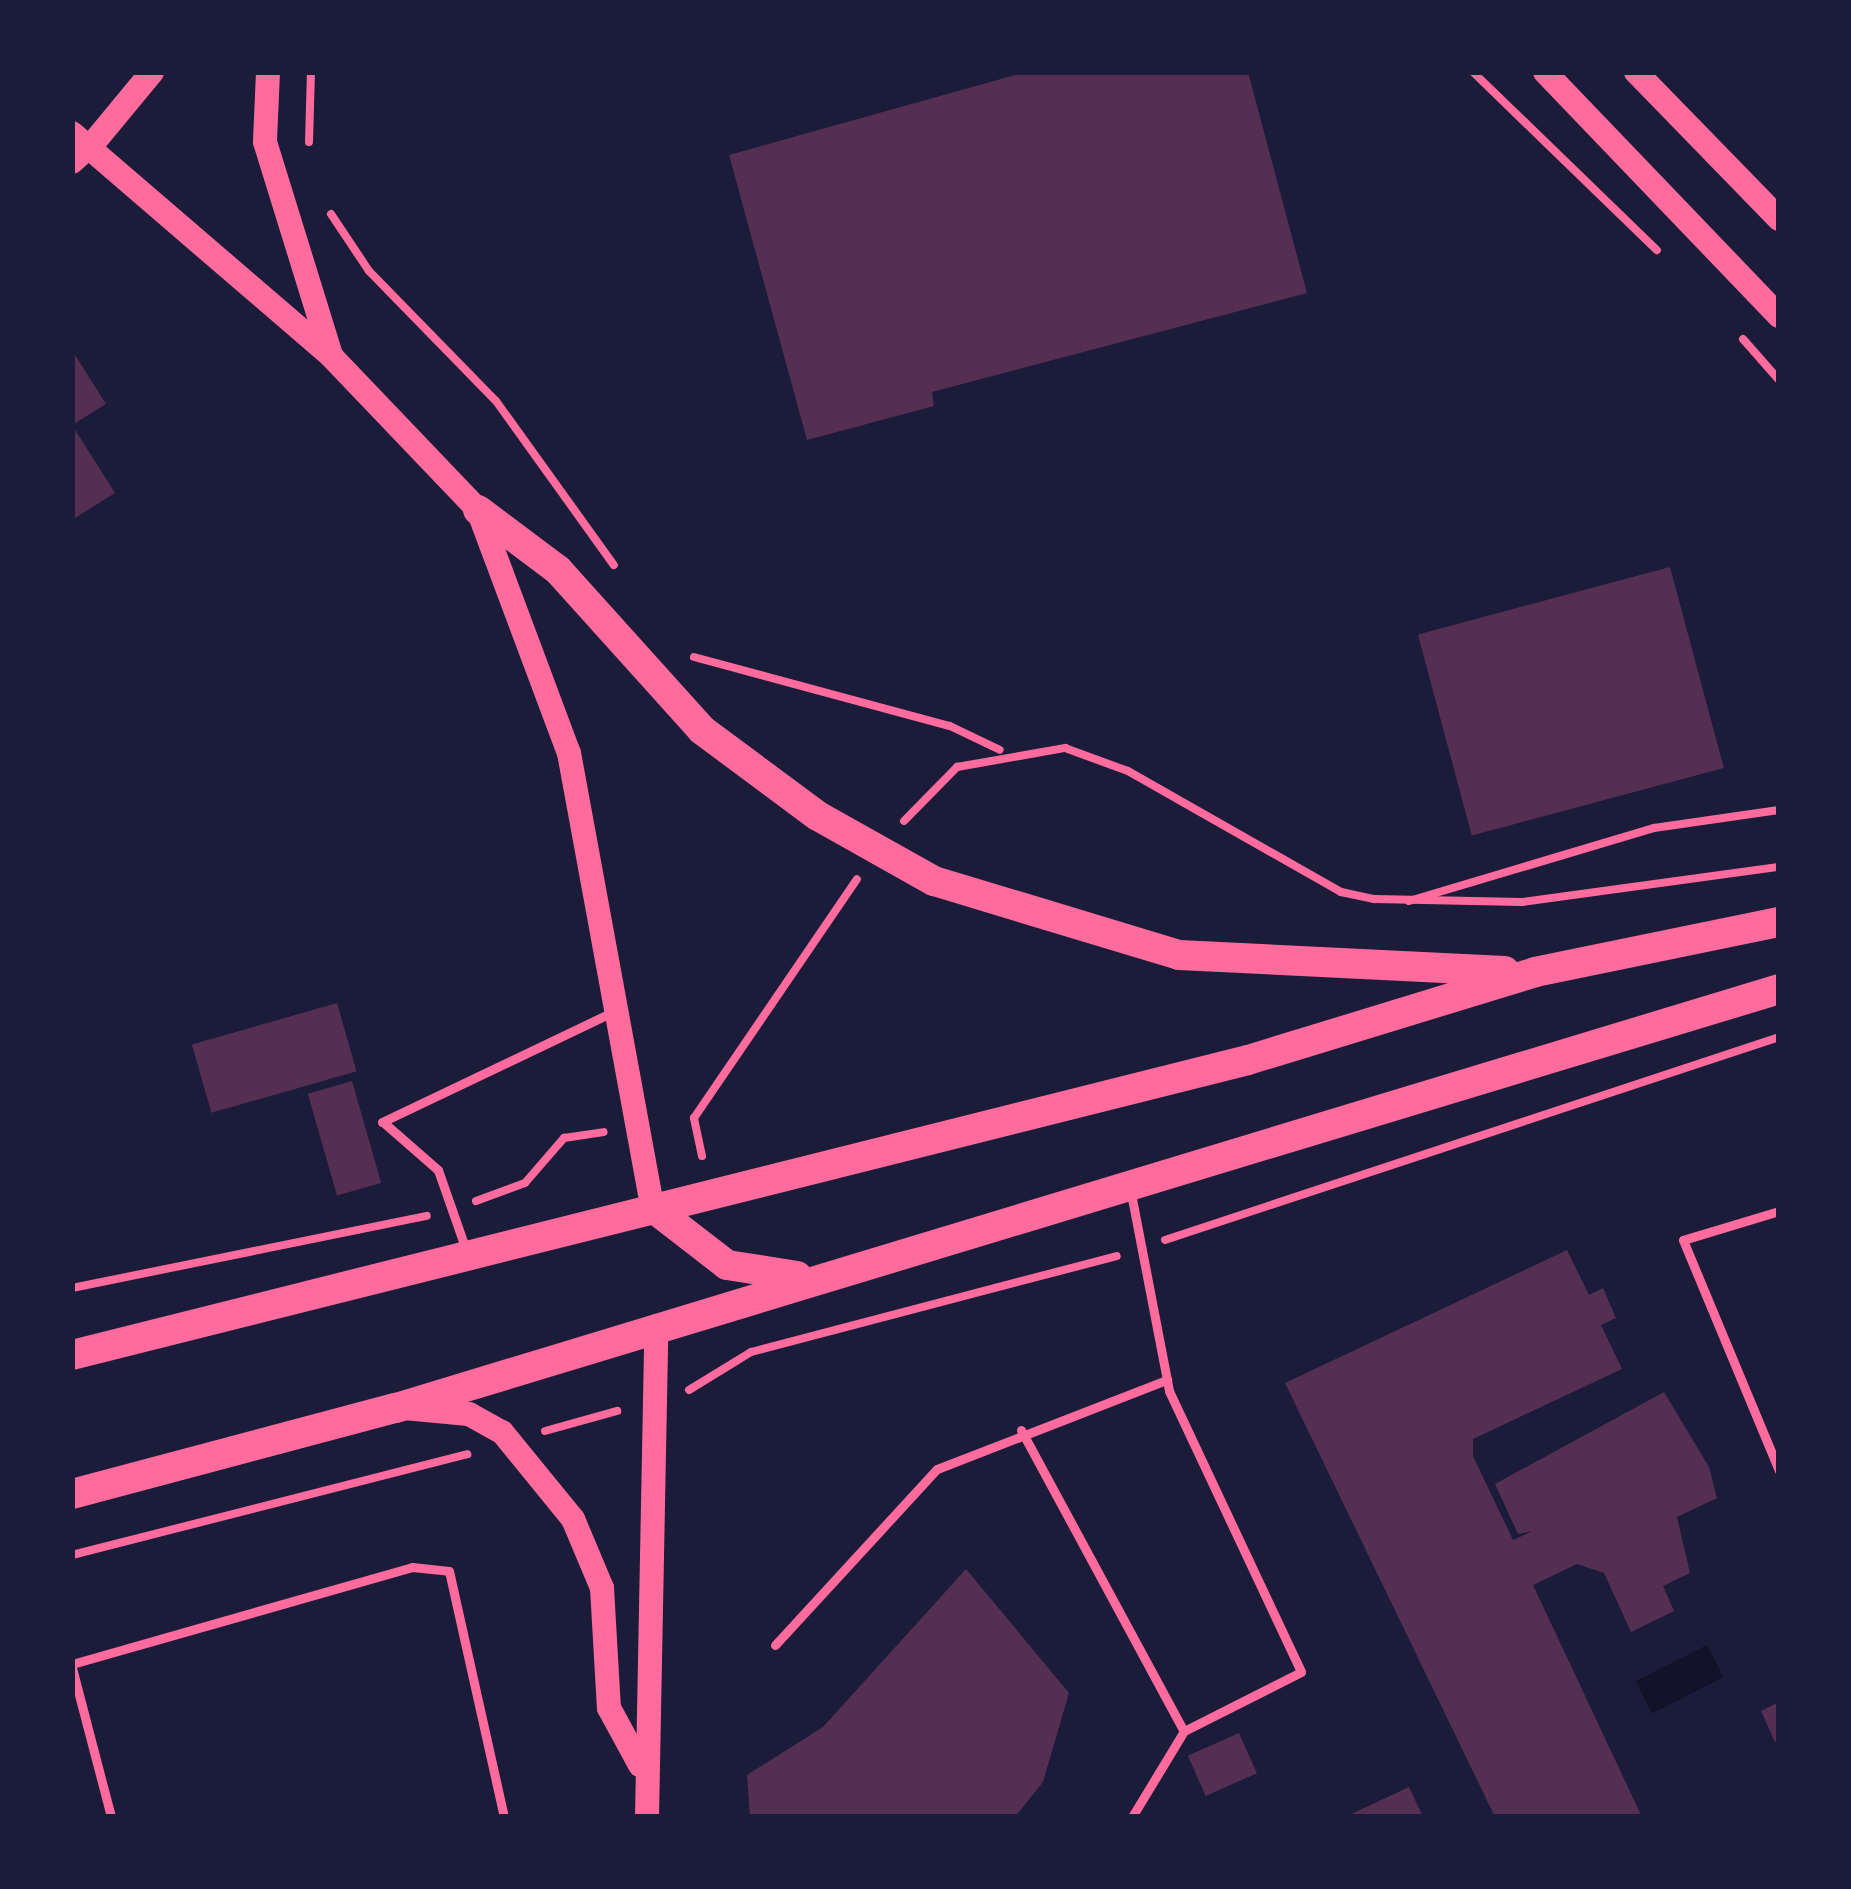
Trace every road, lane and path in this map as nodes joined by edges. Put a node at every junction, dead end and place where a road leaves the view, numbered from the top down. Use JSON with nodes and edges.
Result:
{"nodes":[{"id":1,"x":152,"y":72,"type":"edge"},
{"id":2,"x":268,"y":72,"type":"edge"},
{"id":3,"x":311,"y":72,"type":"edge"},
{"id":4,"x":1473,"y":72,"type":"edge"},
{"id":5,"x":1545,"y":72,"type":"edge"},
{"id":6,"x":1636,"y":72,"type":"edge"},
{"id":7,"x":78,"y":148,"type":"edge"},
{"id":8,"x":313,"y":158,"type":"dead end"},
{"id":9,"x":324,"y":199,"type":"dead end"},
{"id":10,"x":1779,"y":219,"type":"edge"},
{"id":11,"x":1665,"y":258,"type":"dead end"},
{"id":12,"x":1779,"y":316,"type":"edge"},
{"id":13,"x":1729,"y":323,"type":"dead end"},
{"id":14,"x":332,"y":357,"type":"junction"},
{"id":15,"x":1779,"y":380,"type":"edge"},
{"id":16,"x":478,"y":510,"type":"junction"},
{"id":17,"x":627,"y":583,"type":"dead end"},
{"id":18,"x":684,"y":648,"type":"dead end"},
{"id":19,"x":1002,"y":751,"type":"junction"},
{"id":20,"x":1779,"y":810,"type":"edge"},
{"id":21,"x":892,"y":835,"type":"dead end"},
{"id":22,"x":1779,"y":867,"type":"edge"},
{"id":23,"x":863,"y":871,"type":"dead end"},
{"id":24,"x":1404,"y":902,"type":"junction"},
{"id":25,"x":1779,"y":922,"type":"edge"},
{"id":26,"x":1534,"y":972,"type":"junction"},
{"id":27,"x":1779,"y":989,"type":"edge"},
{"id":28,"x":620,"y":1008,"type":"junction"},
{"id":29,"x":1779,"y":1036,"type":"edge"},
{"id":30,"x":637,"y":1127,"type":"junction"},
{"id":31,"x":1128,"y":1177,"type":"junction"},
{"id":32,"x":652,"y":1207,"type":"junction"},
{"id":33,"x":454,"y":1210,"type":"junction"},
{"id":34,"x":1779,"y":1211,"type":"edge"},
{"id":35,"x":1142,"y":1248,"type":"junction"},
{"id":36,"x":467,"y":1252,"type":"junction"},
{"id":37,"x":826,"y":1276,"type":"junction"},
{"id":38,"x":72,"y":1288,"type":"edge"},
{"id":39,"x":656,"y":1326,"type":"junction"},
{"id":40,"x":72,"y":1355,"type":"edge"},
{"id":41,"x":1167,"y":1380,"type":"junction"},
{"id":42,"x":653,"y":1401,"type":"junction"},
{"id":43,"x":396,"y":1408,"type":"junction"},
{"id":44,"x":1022,"y":1430,"type":"junction"},
{"id":45,"x":512,"y":1441,"type":"junction"},
{"id":46,"x":1779,"y":1471,"type":"edge"},
{"id":47,"x":72,"y":1494,"type":"edge"},
{"id":48,"x":72,"y":1555,"type":"edge"},
{"id":49,"x":775,"y":1646,"type":"dead end"},
{"id":50,"x":72,"y":1666,"type":"edge"},
{"id":51,"x":1184,"y":1731,"type":"junction"},
{"id":52,"x":643,"y":1770,"type":"junction"},
{"id":53,"x":111,"y":1817,"type":"edge"},
{"id":54,"x":504,"y":1817,"type":"edge"},
{"id":55,"x":647,"y":1817,"type":"edge"},
{"id":56,"x":1132,"y":1817,"type":"edge"}],
"edges":[{"from":1,"to":7,"type":"main road"},
{"from":2,"to":14,"type":"main road"},
{"from":3,"to":8,"type":"path"},
{"from":4,"to":11,"type":"path"},
{"from":5,"to":12,"type":"main road"},
{"from":6,"to":10,"type":"main road"},
{"from":7,"to":14,"type":"main road"},
{"from":9,"to":17,"type":"path"},
{"from":13,"to":15,"type":"path"},
{"from":14,"to":16,"type":"main road"},
{"from":16,"to":26,"type":"main road"},
{"from":16,"to":28,"type":"main road"},
{"from":18,"to":19,"type":"path"},
{"from":19,"to":21,"type":"path"},
{"from":19,"to":24,"type":"path"},
{"from":20,"to":24,"type":"path"},
{"from":22,"to":24,"type":"path"},
{"from":23,"to":30,"type":"path"},
{"from":25,"to":26,"type":"main road"},
{"from":26,"to":32,"type":"main road"},
{"from":27,"to":31,"type":"main road"},
{"from":28,"to":30,"type":"main road"},
{"from":28,"to":33,"type":"lane"},
{"from":29,"to":35,"type":"path"},
{"from":30,"to":32,"type":"main road"},
{"from":30,"to":33,"type":"path"},
{"from":31,"to":35,"type":"lane"},
{"from":31,"to":37,"type":"main road"},
{"from":32,"to":36,"type":"main road"},
{"from":32,"to":37,"type":"main road"},
{"from":33,"to":36,"type":"lane"},
{"from":33,"to":38,"type":"path"},
{"from":34,"to":46,"type":"lane"},
{"from":35,"to":41,"type":"lane"},
{"from":35,"to":42,"type":"path"},
{"from":36,"to":40,"type":"main road"},
{"from":37,"to":39,"type":"main road"},
{"from":39,"to":42,"type":"main road"},
{"from":39,"to":43,"type":"main road"},
{"from":41,"to":44,"type":"lane"},
{"from":41,"to":51,"type":"lane"},
{"from":42,"to":45,"type":"path"},
{"from":42,"to":52,"type":"main road"},
{"from":43,"to":45,"type":"main road"},
{"from":43,"to":47,"type":"main road"},
{"from":44,"to":49,"type":"lane"},
{"from":44,"to":51,"type":"lane"},
{"from":45,"to":48,"type":"path"},
{"from":45,"to":52,"type":"main road"},
{"from":50,"to":53,"type":"lane"},
{"from":50,"to":54,"type":"lane"},
{"from":51,"to":56,"type":"lane"},
{"from":52,"to":55,"type":"main road"}]}
